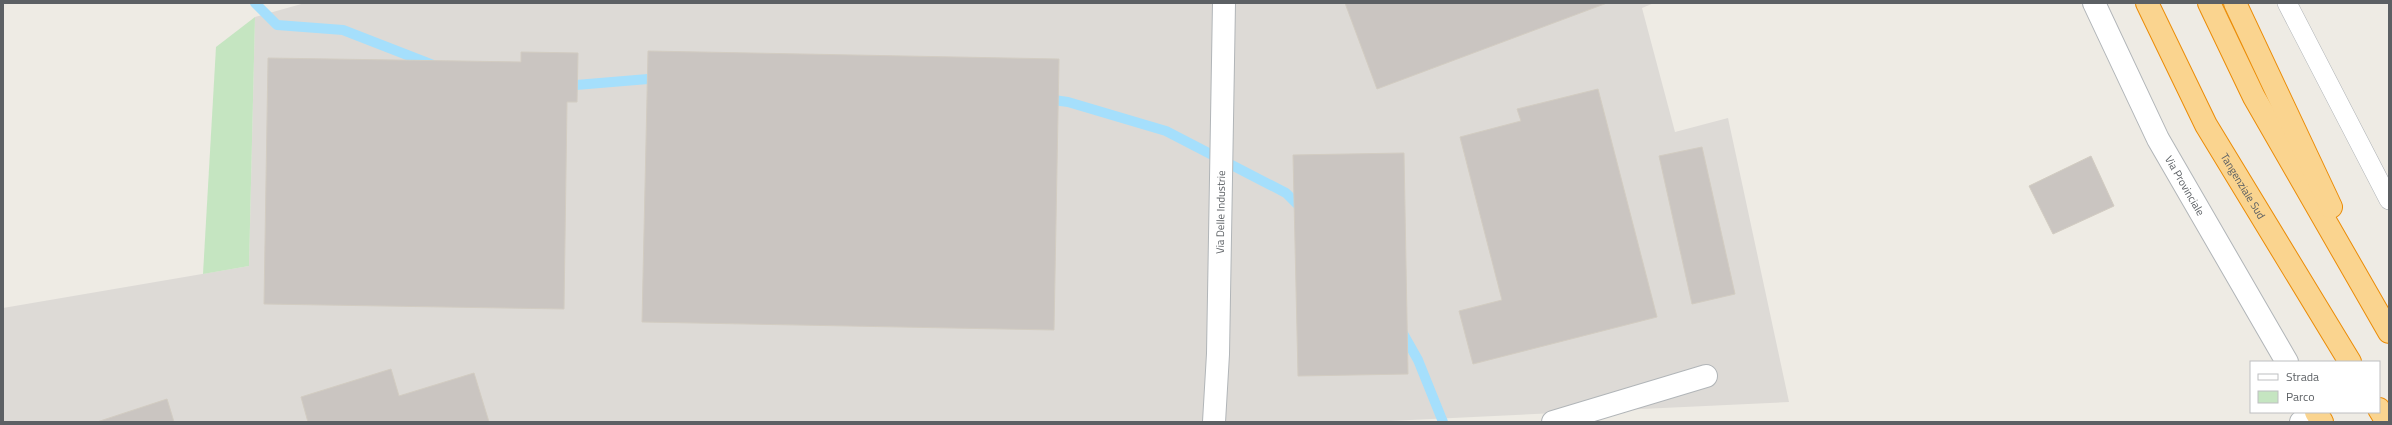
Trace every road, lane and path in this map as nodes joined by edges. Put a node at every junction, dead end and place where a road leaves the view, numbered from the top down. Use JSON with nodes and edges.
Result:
{"nodes":[{"id":1,"x":1224,"y":3,"type":"edge"},
{"id":2,"x":2094,"y":3,"type":"edge"},
{"id":3,"x":2147,"y":3,"type":"edge"},
{"id":4,"x":2209,"y":3,"type":"edge"},
{"id":5,"x":2236,"y":3,"type":"edge"},
{"id":6,"x":2287,"y":3,"type":"edge"},
{"id":7,"x":2389,"y":200,"type":"edge"},
{"id":8,"x":2373,"y":308,"type":"junction"},
{"id":9,"x":2389,"y":332,"type":"edge"},
{"id":10,"x":2286,"y":361,"type":"edge"},
{"id":11,"x":2349,"y":361,"type":"edge"},
{"id":12,"x":1706,"y":376,"type":"dead end"},
{"id":13,"x":2380,"y":411,"type":"edge"},
{"id":14,"x":2314,"y":413,"type":"edge"},
{"id":15,"x":2316,"y":413,"type":"edge"},
{"id":16,"x":1214,"y":422,"type":"edge"},
{"id":17,"x":1553,"y":422,"type":"edge"},
{"id":18,"x":2301,"y":422,"type":"edge"},
{"id":19,"x":2322,"y":422,"type":"edge"},
{"id":20,"x":2387,"y":422,"type":"edge"}],
"edges":[{"from":1,"to":16,"type":"street","name":"Via Delle Industrie"},
{"from":2,"to":10,"type":"street","name":"Via Provinciale"},
{"from":3,"to":11,"type":"highway","name":"Tangenziale Sud"},
{"from":4,"to":8,"type":"highway"},
{"from":5,"to":8,"type":"highway"},
{"from":6,"to":7,"type":"lane"},
{"from":8,"to":9,"type":"highway"},
{"from":12,"to":17,"type":"street"},
{"from":13,"to":20,"type":"highway"},
{"from":14,"to":18,"type":"street"},
{"from":15,"to":19,"type":"highway"}]}
